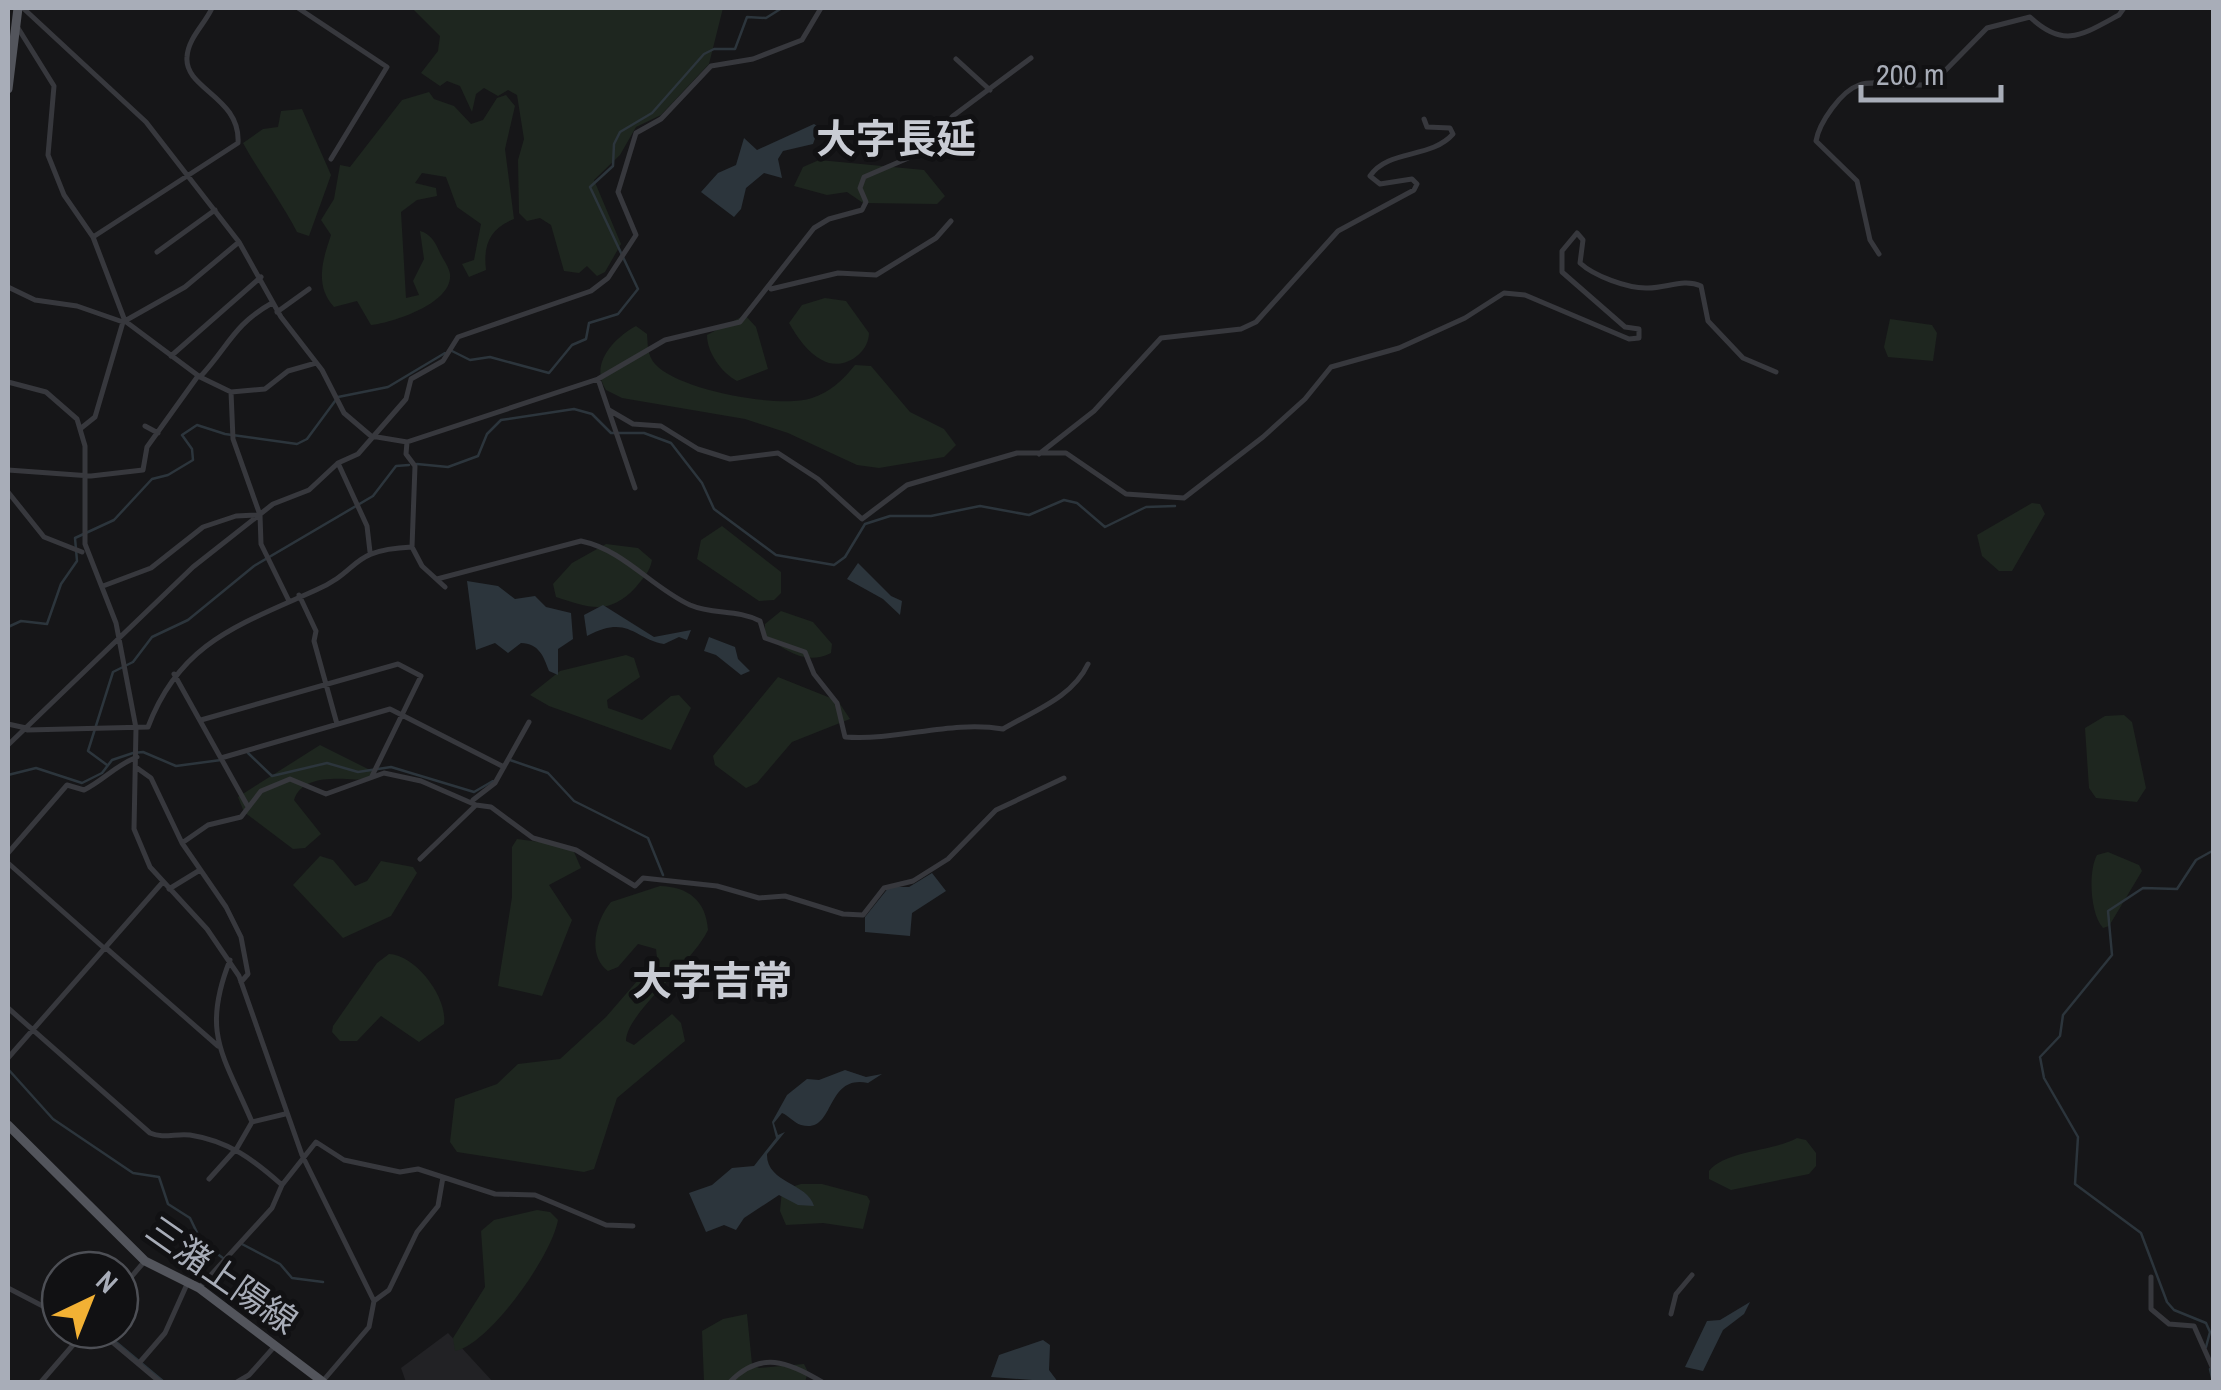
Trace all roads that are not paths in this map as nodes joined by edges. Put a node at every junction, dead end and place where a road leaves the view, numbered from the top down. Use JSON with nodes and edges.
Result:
{"nodes":[{"id":1,"x":21,"y":8,"type":"edge"},
{"id":2,"x":212,"y":8,"type":"edge"},
{"id":3,"x":298,"y":8,"type":"edge"},
{"id":4,"x":821,"y":8,"type":"edge"},
{"id":5,"x":2124,"y":8,"type":"edge"},
{"id":6,"x":16,"y":26,"type":"junction"},
{"id":7,"x":10,"y":58,"type":"edge"},
{"id":8,"x":1031,"y":58,"type":"dead end"},
{"id":9,"x":956,"y":59,"type":"dead end"},
{"id":10,"x":8,"y":89,"type":"edge"},
{"id":11,"x":990,"y":90,"type":"junction"},
{"id":12,"x":1424,"y":120,"type":"dead end"},
{"id":13,"x":330,"y":159,"type":"dead end"},
{"id":14,"x":189,"y":175,"type":"junction"},
{"id":15,"x":215,"y":210,"type":"junction"},
{"id":16,"x":951,"y":221,"type":"dead end"},
{"id":17,"x":93,"y":237,"type":"junction"},
{"id":18,"x":239,"y":242,"type":"junction"},
{"id":19,"x":166,"y":247,"type":"junction"},
{"id":20,"x":156,"y":252,"type":"dead end"},
{"id":21,"x":1879,"y":254,"type":"dead end"},
{"id":22,"x":172,"y":255,"type":"dead end"},
{"id":23,"x":261,"y":278,"type":"junction"},
{"id":24,"x":8,"y":287,"type":"edge"},
{"id":25,"x":309,"y":288,"type":"dead end"},
{"id":26,"x":768,"y":290,"type":"junction"},
{"id":27,"x":272,"y":303,"type":"junction"},
{"id":28,"x":277,"y":312,"type":"junction"},
{"id":29,"x":124,"y":321,"type":"junction"},
{"id":30,"x":171,"y":356,"type":"junction"},
{"id":31,"x":316,"y":363,"type":"junction"},
{"id":32,"x":1776,"y":372,"type":"dead end"},
{"id":33,"x":199,"y":377,"type":"junction"},
{"id":34,"x":598,"y":379,"type":"junction"},
{"id":35,"x":8,"y":382,"type":"edge"},
{"id":36,"x":231,"y":392,"type":"junction"},
{"id":37,"x":609,"y":410,"type":"junction"},
{"id":38,"x":146,"y":426,"type":"dead end"},
{"id":39,"x":80,"y":429,"type":"junction"},
{"id":40,"x":158,"y":433,"type":"junction"},
{"id":41,"x":371,"y":436,"type":"junction"},
{"id":42,"x":407,"y":442,"type":"junction"},
{"id":43,"x":1039,"y":454,"type":"junction"},
{"id":44,"x":338,"y":463,"type":"junction"},
{"id":45,"x":8,"y":470,"type":"edge"},
{"id":46,"x":84,"y":476,"type":"junction"},
{"id":47,"x":635,"y":488,"type":"dead end"},
{"id":48,"x":8,"y":492,"type":"edge"},
{"id":49,"x":260,"y":515,"type":"junction"},
{"id":50,"x":412,"y":547,"type":"junction"},
{"id":51,"x":82,"y":552,"type":"dead end"},
{"id":52,"x":370,"y":552,"type":"junction"},
{"id":53,"x":437,"y":579,"type":"junction"},
{"id":54,"x":102,"y":586,"type":"junction"},
{"id":55,"x":446,"y":586,"type":"dead end"},
{"id":56,"x":300,"y":595,"type":"junction"},
{"id":57,"x":289,"y":600,"type":"junction"},
{"id":58,"x":119,"y":643,"type":"junction"},
{"id":59,"x":1088,"y":664,"type":"dead end"},
{"id":60,"x":174,"y":674,"type":"junction"},
{"id":61,"x":326,"y":685,"type":"junction"},
{"id":62,"x":402,"y":715,"type":"junction"},
{"id":63,"x":200,"y":720,"type":"junction"},
{"id":64,"x":529,"y":722,"type":"dead end"},
{"id":65,"x":8,"y":724,"type":"edge"},
{"id":66,"x":337,"y":724,"type":"junction"},
{"id":67,"x":136,"y":728,"type":"junction"},
{"id":68,"x":25,"y":729,"type":"junction"},
{"id":69,"x":8,"y":744,"type":"edge"},
{"id":70,"x":137,"y":754,"type":"junction"},
{"id":71,"x":221,"y":758,"type":"junction"},
{"id":72,"x":136,"y":768,"type":"junction"},
{"id":73,"x":504,"y":768,"type":"junction"},
{"id":74,"x":372,"y":776,"type":"junction"},
{"id":75,"x":1064,"y":778,"type":"dead end"},
{"id":76,"x":475,"y":802,"type":"junction"},
{"id":77,"x":247,"y":804,"type":"junction"},
{"id":78,"x":182,"y":844,"type":"junction"},
{"id":79,"x":8,"y":853,"type":"edge"},
{"id":80,"x":420,"y":860,"type":"dead end"},
{"id":81,"x":8,"y":863,"type":"edge"},
{"id":82,"x":200,"y":870,"type":"junction"},
{"id":83,"x":162,"y":883,"type":"junction"},
{"id":84,"x":168,"y":890,"type":"junction"},
{"id":85,"x":105,"y":948,"type":"junction"},
{"id":86,"x":230,"y":960,"type":"junction"},
{"id":87,"x":242,"y":982,"type":"junction"},
{"id":88,"x":8,"y":1008,"type":"edge"},
{"id":89,"x":34,"y":1028,"type":"junction"},
{"id":90,"x":220,"y":1048,"type":"junction"},
{"id":91,"x":8,"y":1058,"type":"edge"},
{"id":92,"x":285,"y":1114,"type":"junction"},
{"id":93,"x":252,"y":1122,"type":"junction"},
{"id":94,"x":8,"y":1124,"type":"edge"},
{"id":95,"x":236,"y":1148,"type":"junction"},
{"id":96,"x":302,"y":1156,"type":"junction"},
{"id":97,"x":442,"y":1177,"type":"junction"},
{"id":98,"x":209,"y":1180,"type":"dead end"},
{"id":99,"x":282,"y":1185,"type":"junction"},
{"id":100,"x":633,"y":1226,"type":"dead end"},
{"id":101,"x":145,"y":1261,"type":"junction"},
{"id":102,"x":140,"y":1267,"type":"edge"},
{"id":103,"x":1692,"y":1276,"type":"dead end"},
{"id":104,"x":2151,"y":1277,"type":"dead end"},
{"id":105,"x":188,"y":1282,"type":"junction"},
{"id":106,"x":8,"y":1288,"type":"edge"},
{"id":107,"x":199,"y":1288,"type":"junction"},
{"id":108,"x":374,"y":1302,"type":"junction"},
{"id":109,"x":40,"y":1305,"type":"edge"},
{"id":110,"x":1671,"y":1314,"type":"dead end"},
{"id":111,"x":276,"y":1345,"type":"junction"},
{"id":112,"x":69,"y":1350,"type":"edge"},
{"id":113,"x":124,"y":1350,"type":"edge"},
{"id":114,"x":140,"y":1362,"type":"junction"},
{"id":115,"x":2214,"y":1370,"type":"edge"},
{"id":116,"x":41,"y":1382,"type":"edge"},
{"id":117,"x":160,"y":1382,"type":"edge"},
{"id":118,"x":237,"y":1382,"type":"edge"},
{"id":119,"x":322,"y":1382,"type":"edge"},
{"id":120,"x":730,"y":1382,"type":"edge"},
{"id":121,"x":822,"y":1382,"type":"edge"}],
"edges":[{"from":1,"to":6,"type":"main road"},
{"from":1,"to":14,"type":"street"},
{"from":2,"to":14,"type":"street"},
{"from":3,"to":13,"type":"street"},
{"from":4,"to":41,"type":"street"},
{"from":5,"to":21,"type":"street"},
{"from":6,"to":7,"type":"main road"},
{"from":6,"to":17,"type":"street"},
{"from":7,"to":10,"type":"main road"},
{"from":8,"to":11,"type":"street"},
{"from":9,"to":11,"type":"street"},
{"from":11,"to":26,"type":"street"},
{"from":12,"to":43,"type":"street"},
{"from":14,"to":15,"type":"street"},
{"from":14,"to":17,"type":"street"},
{"from":15,"to":18,"type":"street"},
{"from":15,"to":19,"type":"street"},
{"from":16,"to":26,"type":"street"},
{"from":17,"to":29,"type":"street"},
{"from":18,"to":23,"type":"street"},
{"from":18,"to":29,"type":"street"},
{"from":19,"to":20,"type":"street"},
{"from":19,"to":22,"type":"street"},
{"from":23,"to":27,"type":"street"},
{"from":23,"to":30,"type":"street"},
{"from":24,"to":29,"type":"street"},
{"from":25,"to":28,"type":"street"},
{"from":26,"to":34,"type":"street"},
{"from":27,"to":28,"type":"street"},
{"from":27,"to":33,"type":"street"},
{"from":28,"to":31,"type":"street"},
{"from":29,"to":30,"type":"street"},
{"from":29,"to":39,"type":"street"},
{"from":30,"to":33,"type":"street"},
{"from":31,"to":36,"type":"street"},
{"from":31,"to":41,"type":"street"},
{"from":32,"to":43,"type":"street"},
{"from":33,"to":36,"type":"street"},
{"from":33,"to":40,"type":"street"},
{"from":34,"to":37,"type":"street"},
{"from":34,"to":42,"type":"street"},
{"from":35,"to":39,"type":"street"},
{"from":36,"to":49,"type":"street"},
{"from":37,"to":43,"type":"street"},
{"from":37,"to":47,"type":"street"},
{"from":38,"to":40,"type":"street"},
{"from":39,"to":46,"type":"street"},
{"from":40,"to":46,"type":"street"},
{"from":41,"to":42,"type":"street"},
{"from":41,"to":44,"type":"street"},
{"from":42,"to":50,"type":"street"},
{"from":44,"to":49,"type":"street"},
{"from":44,"to":52,"type":"street"},
{"from":45,"to":46,"type":"street"},
{"from":46,"to":54,"type":"street"},
{"from":48,"to":51,"type":"street"},
{"from":49,"to":54,"type":"street"},
{"from":49,"to":57,"type":"street"},
{"from":49,"to":58,"type":"street"},
{"from":50,"to":52,"type":"street"},
{"from":50,"to":53,"type":"street"},
{"from":52,"to":56,"type":"street"},
{"from":53,"to":55,"type":"street"},
{"from":53,"to":59,"type":"street"},
{"from":54,"to":58,"type":"street"},
{"from":56,"to":57,"type":"street"},
{"from":56,"to":61,"type":"street"},
{"from":57,"to":60,"type":"street"},
{"from":58,"to":67,"type":"street"},
{"from":58,"to":68,"type":"street"},
{"from":60,"to":63,"type":"street"},
{"from":60,"to":67,"type":"street"},
{"from":61,"to":62,"type":"street"},
{"from":61,"to":63,"type":"street"},
{"from":61,"to":66,"type":"street"},
{"from":62,"to":66,"type":"street"},
{"from":62,"to":73,"type":"street"},
{"from":62,"to":74,"type":"street"},
{"from":63,"to":71,"type":"street"},
{"from":64,"to":73,"type":"street"},
{"from":65,"to":68,"type":"street"},
{"from":66,"to":71,"type":"street"},
{"from":67,"to":68,"type":"street"},
{"from":67,"to":70,"type":"street"},
{"from":68,"to":69,"type":"street"},
{"from":70,"to":72,"type":"street"},
{"from":70,"to":79,"type":"street"},
{"from":71,"to":77,"type":"street"},
{"from":72,"to":78,"type":"street"},
{"from":72,"to":83,"type":"street"},
{"from":73,"to":76,"type":"street"},
{"from":74,"to":76,"type":"street"},
{"from":74,"to":77,"type":"street"},
{"from":75,"to":76,"type":"street"},
{"from":76,"to":80,"type":"street"},
{"from":77,"to":78,"type":"street"},
{"from":78,"to":82,"type":"street"},
{"from":81,"to":85,"type":"street"},
{"from":82,"to":84,"type":"street"},
{"from":82,"to":87,"type":"street"},
{"from":83,"to":84,"type":"street"},
{"from":83,"to":85,"type":"street"},
{"from":84,"to":86,"type":"street"},
{"from":85,"to":89,"type":"street"},
{"from":85,"to":90,"type":"street"},
{"from":86,"to":87,"type":"street"},
{"from":86,"to":90,"type":"street"},
{"from":87,"to":92,"type":"street"},
{"from":88,"to":89,"type":"street"},
{"from":89,"to":91,"type":"street"},
{"from":89,"to":95,"type":"street"},
{"from":90,"to":93,"type":"street"},
{"from":92,"to":93,"type":"street"},
{"from":92,"to":96,"type":"street"},
{"from":93,"to":95,"type":"street"},
{"from":94,"to":101,"type":"main road","name":"三潴上陽線"},
{"from":95,"to":98,"type":"street"},
{"from":95,"to":99,"type":"street"},
{"from":96,"to":97,"type":"street"},
{"from":96,"to":99,"type":"street"},
{"from":96,"to":108,"type":"street"},
{"from":97,"to":100,"type":"street"},
{"from":97,"to":108,"type":"street"},
{"from":99,"to":107,"type":"street"},
{"from":101,"to":102,"type":"street"},
{"from":101,"to":105,"type":"main road","name":"三潴上陽線"},
{"from":103,"to":110,"type":"street"},
{"from":104,"to":115,"type":"street"},
{"from":105,"to":107,"type":"main road","name":"三潴上陽線"},
{"from":105,"to":114,"type":"street"},
{"from":106,"to":109,"type":"street"},
{"from":107,"to":111,"type":"main road","name":"三潴上陽線"},
{"from":108,"to":119,"type":"street"},
{"from":111,"to":118,"type":"street"},
{"from":111,"to":119,"type":"main road","name":"三潴上陽線"},
{"from":112,"to":116,"type":"street"},
{"from":113,"to":114,"type":"street"},
{"from":114,"to":117,"type":"street"},
{"from":120,"to":121,"type":"street"}]}
